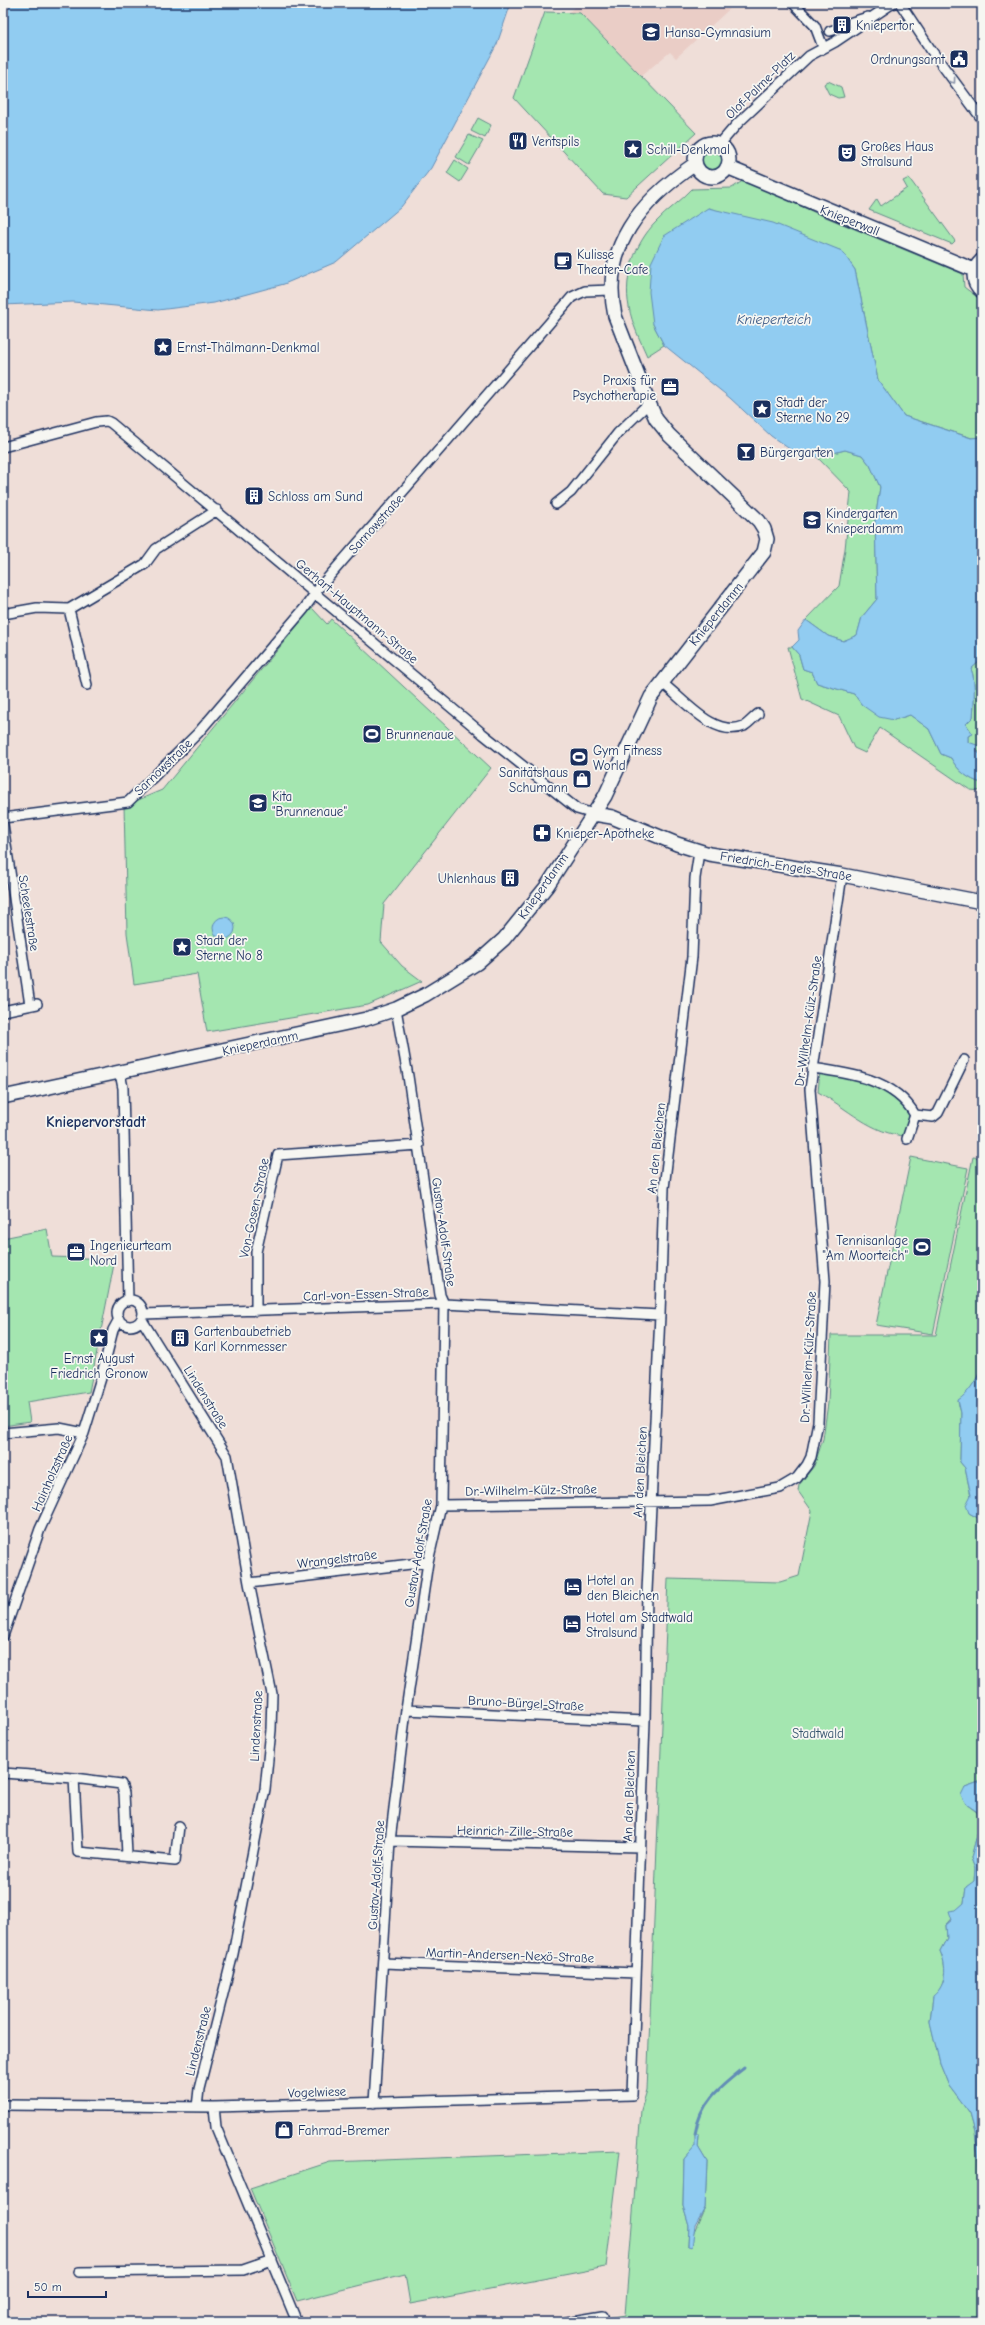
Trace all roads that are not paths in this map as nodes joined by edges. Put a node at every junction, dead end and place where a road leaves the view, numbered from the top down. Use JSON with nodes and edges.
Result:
{"nodes":[{"id":1,"x":793,"y":3,"type":"edge"},
{"id":2,"x":893,"y":3,"type":"edge"},
{"id":3,"x":900,"y":3,"type":"edge"},
{"id":4,"x":875,"y":16,"type":"junction"},
{"id":5,"x":852,"y":22,"type":"dead end"},
{"id":6,"x":823,"y":47,"type":"junction"},
{"id":7,"x":982,"y":119,"type":"edge"},
{"id":8,"x":719,"y":145,"type":"junction"},
{"id":9,"x":696,"y":164,"type":"junction"},
{"id":10,"x":727,"y":167,"type":"junction"},
{"id":11,"x":978,"y":265,"type":"edge"},
{"id":12,"x":611,"y":290,"type":"junction"},
{"id":13,"x":982,"y":291,"type":"edge"},
{"id":14,"x":649,"y":403,"type":"junction"},
{"id":15,"x":3,"y":447,"type":"edge"},
{"id":16,"x":556,"y":504,"type":"dead end"},
{"id":17,"x":217,"y":510,"type":"junction"},
{"id":18,"x":316,"y":592,"type":"junction"},
{"id":19,"x":69,"y":610,"type":"junction"},
{"id":20,"x":3,"y":614,"type":"edge"},
{"id":21,"x":661,"y":682,"type":"junction"},
{"id":22,"x":87,"y":685,"type":"dead end"},
{"id":23,"x":758,"y":714,"type":"dead end"},
{"id":24,"x":594,"y":814,"type":"junction"},
{"id":25,"x":3,"y":818,"type":"edge"},
{"id":26,"x":3,"y":825,"type":"edge"},
{"id":27,"x":699,"y":852,"type":"junction"},
{"id":28,"x":842,"y":875,"type":"junction"},
{"id":29,"x":982,"y":902,"type":"edge"},
{"id":30,"x":396,"y":1009,"type":"junction"},
{"id":31,"x":3,"y":1010,"type":"edge"},
{"id":32,"x":964,"y":1060,"type":"dead end"},
{"id":33,"x":812,"y":1068,"type":"junction"},
{"id":34,"x":120,"y":1073,"type":"junction"},
{"id":35,"x":3,"y":1097,"type":"edge"},
{"id":36,"x":915,"y":1115,"type":"junction"},
{"id":37,"x":907,"y":1139,"type":"dead end"},
{"id":38,"x":419,"y":1145,"type":"junction"},
{"id":39,"x":128,"y":1301,"type":"junction"},
{"id":40,"x":444,"y":1304,"type":"junction"},
{"id":41,"x":256,"y":1311,"type":"junction"},
{"id":42,"x":660,"y":1315,"type":"junction"},
{"id":43,"x":143,"y":1317,"type":"junction"},
{"id":44,"x":119,"y":1319,"type":"junction"},
{"id":45,"x":3,"y":1433,"type":"edge"},
{"id":46,"x":84,"y":1433,"type":"junction"},
{"id":47,"x":651,"y":1501,"type":"junction"},
{"id":48,"x":441,"y":1505,"type":"junction"},
{"id":49,"x":428,"y":1562,"type":"junction"},
{"id":50,"x":249,"y":1583,"type":"junction"},
{"id":51,"x":3,"y":1636,"type":"edge"},
{"id":52,"x":406,"y":1710,"type":"junction"},
{"id":53,"x":645,"y":1721,"type":"junction"},
{"id":54,"x":3,"y":1773,"type":"edge"},
{"id":55,"x":74,"y":1778,"type":"junction"},
{"id":56,"x":179,"y":1826,"type":"dead end"},
{"id":57,"x":390,"y":1841,"type":"junction"},
{"id":58,"x":640,"y":1847,"type":"junction"},
{"id":59,"x":127,"y":1855,"type":"junction"},
{"id":60,"x":383,"y":1963,"type":"junction"},
{"id":61,"x":636,"y":1973,"type":"junction"},
{"id":62,"x":632,"y":2095,"type":"joint"},
{"id":63,"x":374,"y":2103,"type":"junction"},
{"id":64,"x":3,"y":2105,"type":"edge"},
{"id":65,"x":197,"y":2107,"type":"junction"},
{"id":66,"x":214,"y":2107,"type":"junction"},
{"id":67,"x":272,"y":2260,"type":"junction"},
{"id":68,"x":79,"y":2272,"type":"dead end"},
{"id":69,"x":297,"y":2322,"type":"edge"},
{"id":70,"x":567,"y":2322,"type":"edge"},
{"id":71,"x":602,"y":2322,"type":"edge"}],
"edges":[{"from":1,"to":6,"type":"street"},
{"from":2,"to":4,"type":"street","name":"Olof-Palme-Platz"},
{"from":3,"to":7,"type":"street","one_way":true},
{"from":4,"to":5,"type":"street"},
{"from":4,"to":6,"type":"street","name":"Olof-Palme-Platz"},
{"from":6,"to":8,"type":"street","name":"Olof-Palme-Platz"},
{"from":8,"to":9,"type":"street"},
{"from":8,"to":10,"type":"street"},
{"from":9,"to":10,"type":"street"},
{"from":9,"to":12,"type":"street"},
{"from":10,"to":11,"type":"street","name":"Knieperwall"},
{"from":11,"to":13,"type":"street","name":"Knieperwall"},
{"from":12,"to":14,"type":"street","name":"Knieperdamm"},
{"from":12,"to":18,"type":"street","name":"Sarnowstraße"},
{"from":14,"to":16,"type":"street"},
{"from":14,"to":21,"type":"street","name":"Knieperdamm"},
{"from":15,"to":17,"type":"street","name":"Gerhart-Hauptmann-Straße"},
{"from":17,"to":18,"type":"street","name":"Gerhart-Hauptmann-Straße"},
{"from":17,"to":19,"type":"street"},
{"from":18,"to":24,"type":"street","name":"Gerhart-Hauptmann-Straße"},
{"from":18,"to":25,"type":"street","name":"Sarnowstraße"},
{"from":19,"to":20,"type":"street"},
{"from":19,"to":22,"type":"street"},
{"from":21,"to":23,"type":"street"},
{"from":21,"to":24,"type":"street","name":"Knieperdamm"},
{"from":24,"to":27,"type":"street","name":"Friedrich-Engels-Straße"},
{"from":24,"to":30,"type":"street","name":"Knieperdamm"},
{"from":26,"to":31,"type":"street","name":"Scheelestraße"},
{"from":27,"to":28,"type":"street","name":"Friedrich-Engels-Straße"},
{"from":27,"to":42,"type":"street","name":"An den Bleichen"},
{"from":28,"to":29,"type":"street","name":"Friedrich-Engels-Straße"},
{"from":28,"to":33,"type":"street","name":"Dr.-Wilhelm-Külz-Straße"},
{"from":30,"to":34,"type":"street","name":"Knieperdamm"},
{"from":30,"to":38,"type":"street","name":"Gustav-Adolf-Straße"},
{"from":32,"to":36,"type":"street"},
{"from":33,"to":36,"type":"street"},
{"from":33,"to":47,"type":"street","name":"Dr.-Wilhelm-Külz-Straße"},
{"from":34,"to":35,"type":"street","name":"Knieperdamm"},
{"from":34,"to":39,"type":"street"},
{"from":36,"to":37,"type":"street"},
{"from":38,"to":40,"type":"street","name":"Gustav-Adolf-Straße"},
{"from":38,"to":41,"type":"street","name":"Von-Gosen-Straße"},
{"from":39,"to":43,"type":"street"},
{"from":39,"to":44,"type":"street"},
{"from":40,"to":41,"type":"street","name":"Carl-von-Essen-Straße"},
{"from":40,"to":42,"type":"street","name":"Carl-von-Essen-Straße"},
{"from":40,"to":48,"type":"street","name":"Gustav-Adolf-Straße"},
{"from":41,"to":43,"type":"street","name":"Carl-von-Essen-Straße"},
{"from":42,"to":47,"type":"street","name":"An den Bleichen"},
{"from":43,"to":44,"type":"street"},
{"from":43,"to":50,"type":"street","name":"Lindenstraße"},
{"from":44,"to":46,"type":"street","name":"Hainholzstraße"},
{"from":45,"to":46,"type":"street"},
{"from":46,"to":51,"type":"street","name":"Hainholzstraße"},
{"from":47,"to":48,"type":"street","name":"Dr.-Wilhelm-Külz-Straße"},
{"from":47,"to":53,"type":"street","name":"An den Bleichen"},
{"from":48,"to":49,"type":"street","name":"Gustav-Adolf-Straße"},
{"from":49,"to":50,"type":"street","name":"Wrangelstraße"},
{"from":49,"to":52,"type":"street","name":"Gustav-Adolf-Straße"},
{"from":50,"to":65,"type":"street","name":"Lindenstraße"},
{"from":52,"to":53,"type":"street","name":"Bruno-Bürgel-Straße"},
{"from":52,"to":57,"type":"street","name":"Gustav-Adolf-Straße"},
{"from":53,"to":58,"type":"street","name":"An den Bleichen"},
{"from":54,"to":55,"type":"street"},
{"from":55,"to":59,"type":"street"},
{"from":55,"to":59,"type":"street"},
{"from":56,"to":59,"type":"street"},
{"from":57,"to":58,"type":"street","name":"Heinrich-Zille-Straße"},
{"from":57,"to":60,"type":"street","name":"Gustav-Adolf-Straße"},
{"from":58,"to":61,"type":"street","name":"An den Bleichen"},
{"from":60,"to":61,"type":"street","name":"Martin-Andersen-Nexö-Straße"},
{"from":60,"to":63,"type":"street","name":"Gustav-Adolf-Straße"},
{"from":61,"to":62,"type":"street","name":"An den Bleichen"},
{"from":62,"to":63,"type":"street","name":"Vogelwiese"},
{"from":63,"to":66,"type":"street","name":"Vogelwiese"},
{"from":64,"to":65,"type":"street","name":"Vogelwiese"},
{"from":65,"to":66,"type":"street","name":"Vogelwiese"},
{"from":66,"to":67,"type":"street"},
{"from":67,"to":68,"type":"street"},
{"from":67,"to":69,"type":"street"},
{"from":70,"to":71,"type":"street"}]}
